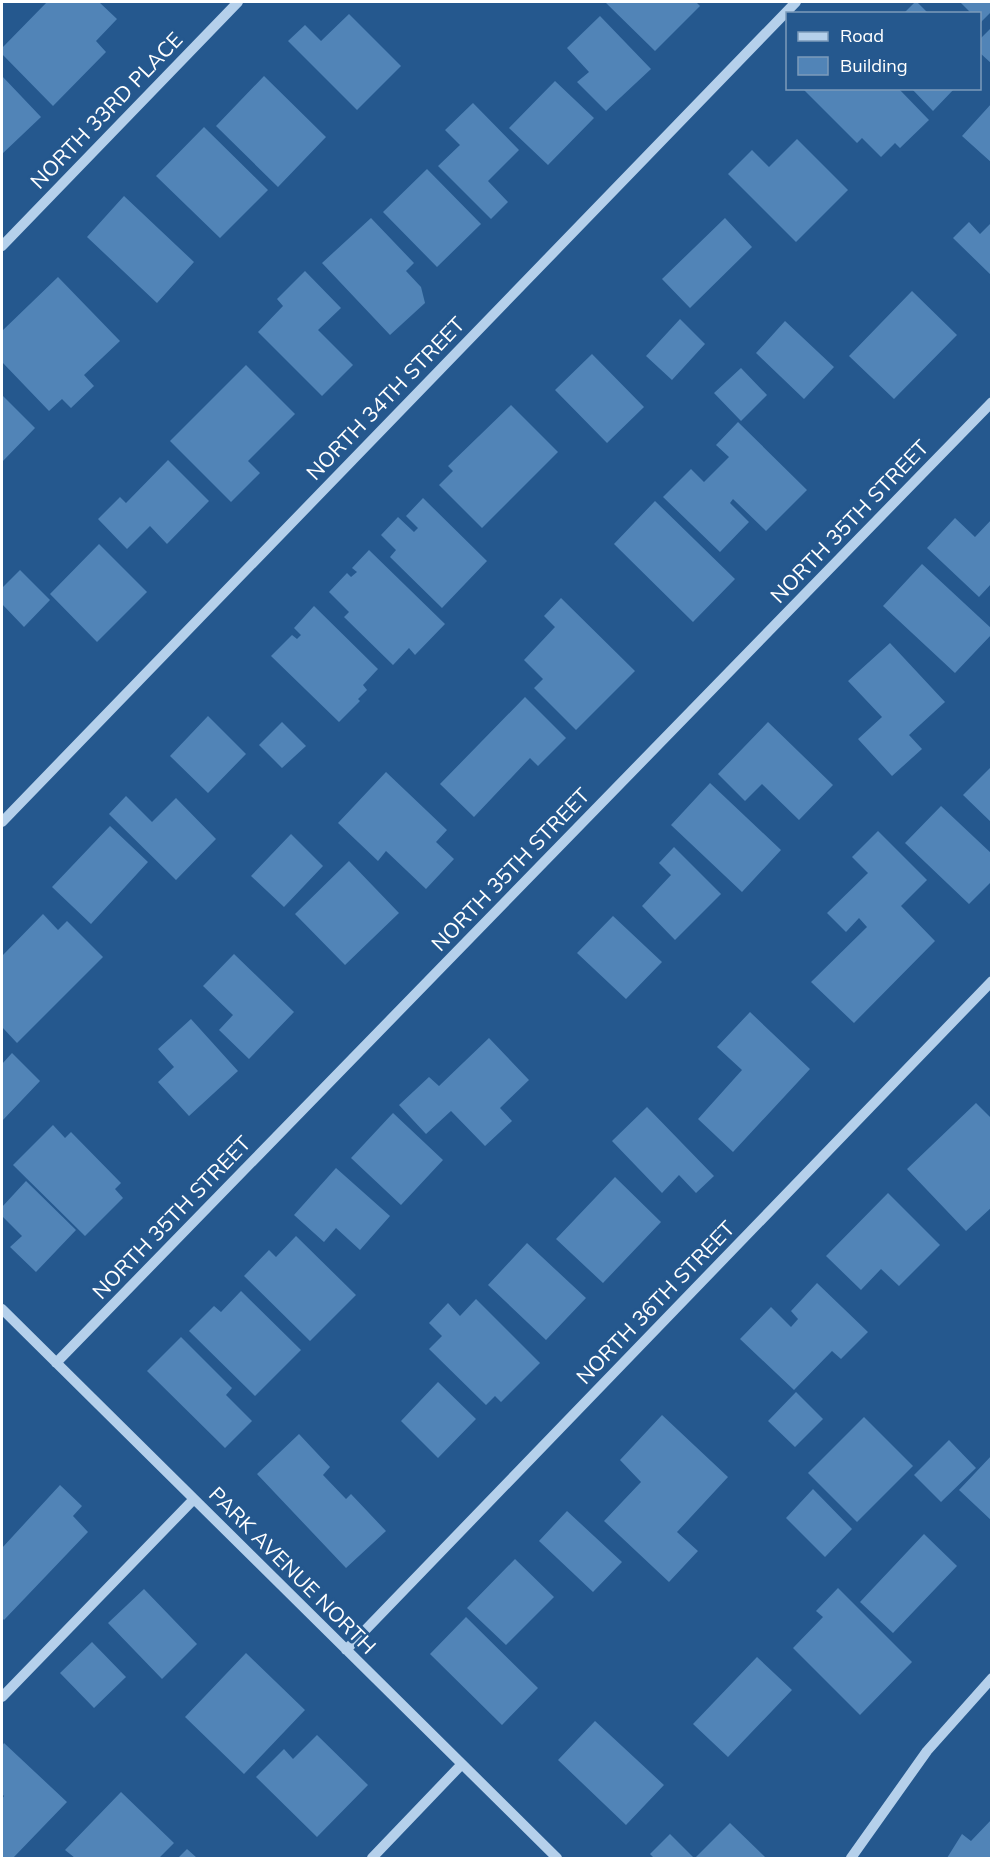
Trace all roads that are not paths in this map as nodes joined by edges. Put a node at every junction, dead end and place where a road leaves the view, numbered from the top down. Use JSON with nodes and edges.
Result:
{"nodes":[{"id":1,"x":238,"y":2,"type":"edge"},
{"id":2,"x":786,"y":12,"type":"edge"},
{"id":3,"x":2,"y":246,"type":"edge"},
{"id":4,"x":992,"y":402,"type":"edge"},
{"id":5,"x":2,"y":822,"type":"edge"},
{"id":6,"x":992,"y":981,"type":"edge"},
{"id":7,"x":2,"y":1309,"type":"edge"},
{"id":8,"x":56,"y":1363,"type":"junction"},
{"id":9,"x":194,"y":1498,"type":"junction"},
{"id":10,"x":346,"y":1650,"type":"junction"},
{"id":11,"x":992,"y":1678,"type":"edge"},
{"id":12,"x":2,"y":1697,"type":"edge"},
{"id":13,"x":462,"y":1764,"type":"junction"},
{"id":14,"x":372,"y":1858,"type":"edge"},
{"id":15,"x":557,"y":1858,"type":"edge"},
{"id":16,"x":851,"y":1858,"type":"edge"}],
"edges":[{"from":1,"to":3,"type":"street","name":"NORTH 33RD PLACE"},
{"from":2,"to":5,"type":"street","name":"NORTH 34TH STREET"},
{"from":4,"to":8,"type":"street","name":"NORTH 35TH STREET"},
{"from":6,"to":10,"type":"street","name":"NORTH 36TH STREET"},
{"from":7,"to":8,"type":"street","name":"PARK AVENUE NORTH"},
{"from":8,"to":9,"type":"street","name":"PARK AVENUE NORTH"},
{"from":9,"to":10,"type":"street","name":"PARK AVENUE NORTH"},
{"from":9,"to":12,"type":"street"},
{"from":10,"to":13,"type":"street","name":"PARK AVENUE NORTH"},
{"from":11,"to":16,"type":"street"},
{"from":13,"to":14,"type":"street"},
{"from":13,"to":15,"type":"street","name":"PARK AVENUE NORTH"}]}
